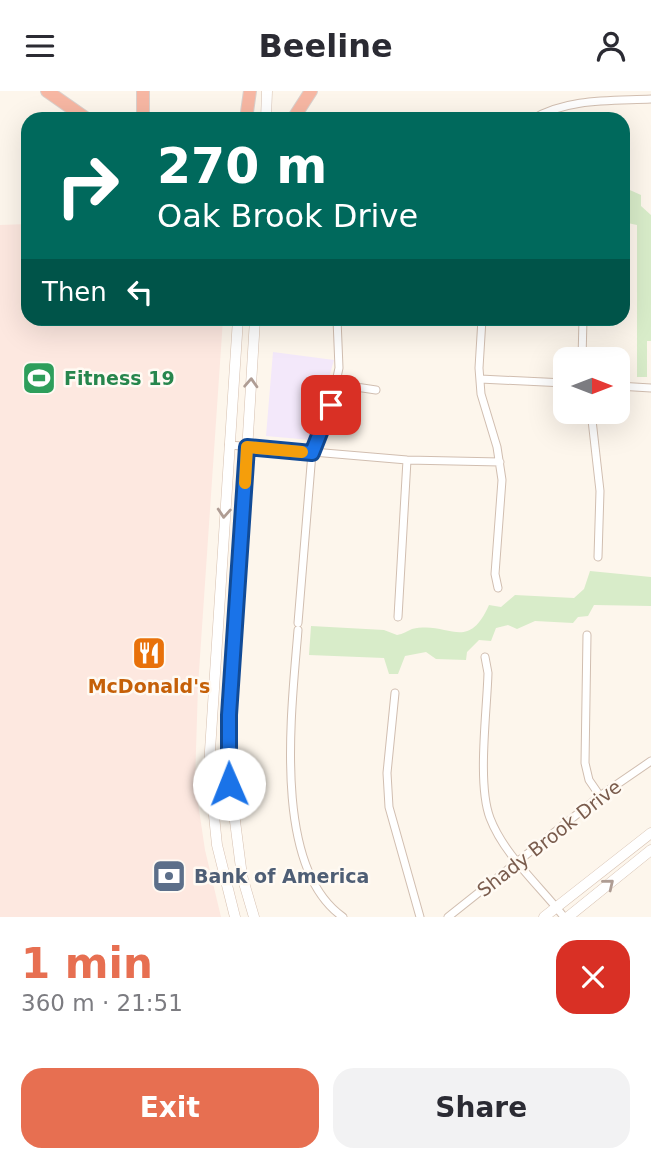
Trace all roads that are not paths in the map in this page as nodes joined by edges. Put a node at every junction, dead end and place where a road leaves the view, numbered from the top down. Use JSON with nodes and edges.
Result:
{"nodes":[{"id":1,"x":47,"y":91,"type":"edge"},
{"id":2,"x":143,"y":91,"type":"edge"},
{"id":3,"x":252,"y":91,"type":"edge"},
{"id":4,"x":267,"y":91,"type":"edge"},
{"id":5,"x":311,"y":91,"type":"edge"},
{"id":6,"x":651,"y":99,"type":"edge"},
{"id":7,"x":77,"y":112,"type":"edge"},
{"id":8,"x":143,"y":112,"type":"edge"},
{"id":9,"x":248,"y":112,"type":"edge"},
{"id":10,"x":252,"y":112,"type":"edge"},
{"id":11,"x":266,"y":112,"type":"edge"},
{"id":12,"x":298,"y":112,"type":"edge"},
{"id":13,"x":546,"y":112,"type":"edge"},
{"id":14,"x":238,"y":326,"type":"edge"},
{"id":15,"x":255,"y":326,"type":"edge"},
{"id":16,"x":338,"y":326,"type":"edge"},
{"id":17,"x":482,"y":326,"type":"edge"},
{"id":18,"x":583,"y":326,"type":"edge"},
{"id":19,"x":582,"y":347,"type":"edge"},
{"id":20,"x":480,"y":379,"type":"junction"},
{"id":21,"x":553,"y":382,"type":"edge"},
{"id":22,"x":336,"y":384,"type":"junction"},
{"id":23,"x":630,"y":387,"type":"edge"},
{"id":24,"x":651,"y":388,"type":"edge"},
{"id":25,"x":376,"y":390,"type":"dead end"},
{"id":26,"x":592,"y":424,"type":"edge"},
{"id":27,"x":229,"y":445,"type":"junction"},
{"id":28,"x":247,"y":447,"type":"junction"},
{"id":29,"x":312,"y":453,"type":"junction"},
{"id":30,"x":407,"y":460,"type":"junction"},
{"id":31,"x":500,"y":462,"type":"junction"},
{"id":32,"x":598,"y":557,"type":"dead end"},
{"id":33,"x":498,"y":588,"type":"dead end"},
{"id":34,"x":398,"y":617,"type":"dead end"},
{"id":35,"x":587,"y":635,"type":"dead end"},
{"id":36,"x":485,"y":657,"type":"dead end"},
{"id":37,"x":395,"y":693,"type":"dead end"},
{"id":38,"x":651,"y":761,"type":"edge"},
{"id":39,"x":600,"y":796,"type":"junction"},
{"id":40,"x":651,"y":833,"type":"edge"},
{"id":41,"x":651,"y":850,"type":"edge"},
{"id":42,"x":519,"y":861,"type":"junction"},
{"id":43,"x":556,"y":908,"type":"junction"},
{"id":44,"x":235,"y":917,"type":"edge"},
{"id":45,"x":254,"y":917,"type":"edge"},
{"id":46,"x":343,"y":917,"type":"edge"},
{"id":47,"x":420,"y":917,"type":"edge"},
{"id":48,"x":448,"y":917,"type":"edge"},
{"id":49,"x":544,"y":917,"type":"edge"},
{"id":50,"x":566,"y":917,"type":"edge"}],
"edges":[{"from":1,"to":7,"type":"highway"},
{"from":2,"to":8,"type":"highway"},
{"from":3,"to":9,"type":"highway"},
{"from":3,"to":10,"type":"main road"},
{"from":4,"to":11,"type":"main road"},
{"from":5,"to":12,"type":"highway"},
{"from":6,"to":13,"type":"street"},
{"from":14,"to":27,"type":"main road"},
{"from":28,"to":15,"type":"main road","one_way":true},
{"from":16,"to":22,"type":"street"},
{"from":17,"to":20,"type":"street"},
{"from":18,"to":19,"type":"street"},
{"from":20,"to":21,"type":"street"},
{"from":20,"to":31,"type":"street"},
{"from":22,"to":25,"type":"street"},
{"from":22,"to":29,"type":"street"},
{"from":23,"to":24,"type":"street"},
{"from":26,"to":32,"type":"street"},
{"from":27,"to":28,"type":"street"},
{"from":27,"to":44,"type":"main road","one_way":true},
{"from":28,"to":29,"type":"street"},
{"from":28,"to":45,"type":"main road"},
{"from":29,"to":30,"type":"street"},
{"from":29,"to":46,"type":"street"},
{"from":30,"to":31,"type":"street"},
{"from":30,"to":34,"type":"street"},
{"from":31,"to":33,"type":"street"},
{"from":35,"to":39,"type":"street"},
{"from":36,"to":42,"type":"street"},
{"from":37,"to":47,"type":"street"},
{"from":38,"to":39,"type":"street","name":"Shady Brook Drive"},
{"from":39,"to":42,"type":"street","name":"Shady Brook Drive"},
{"from":40,"to":43,"type":"main road"},
{"from":50,"to":41,"type":"main road","one_way":true},
{"from":42,"to":43,"type":"street"},
{"from":42,"to":48,"type":"street","name":"Shady Brook Drive"},
{"from":43,"to":49,"type":"main road"},
{"from":43,"to":50,"type":"street"}]}
